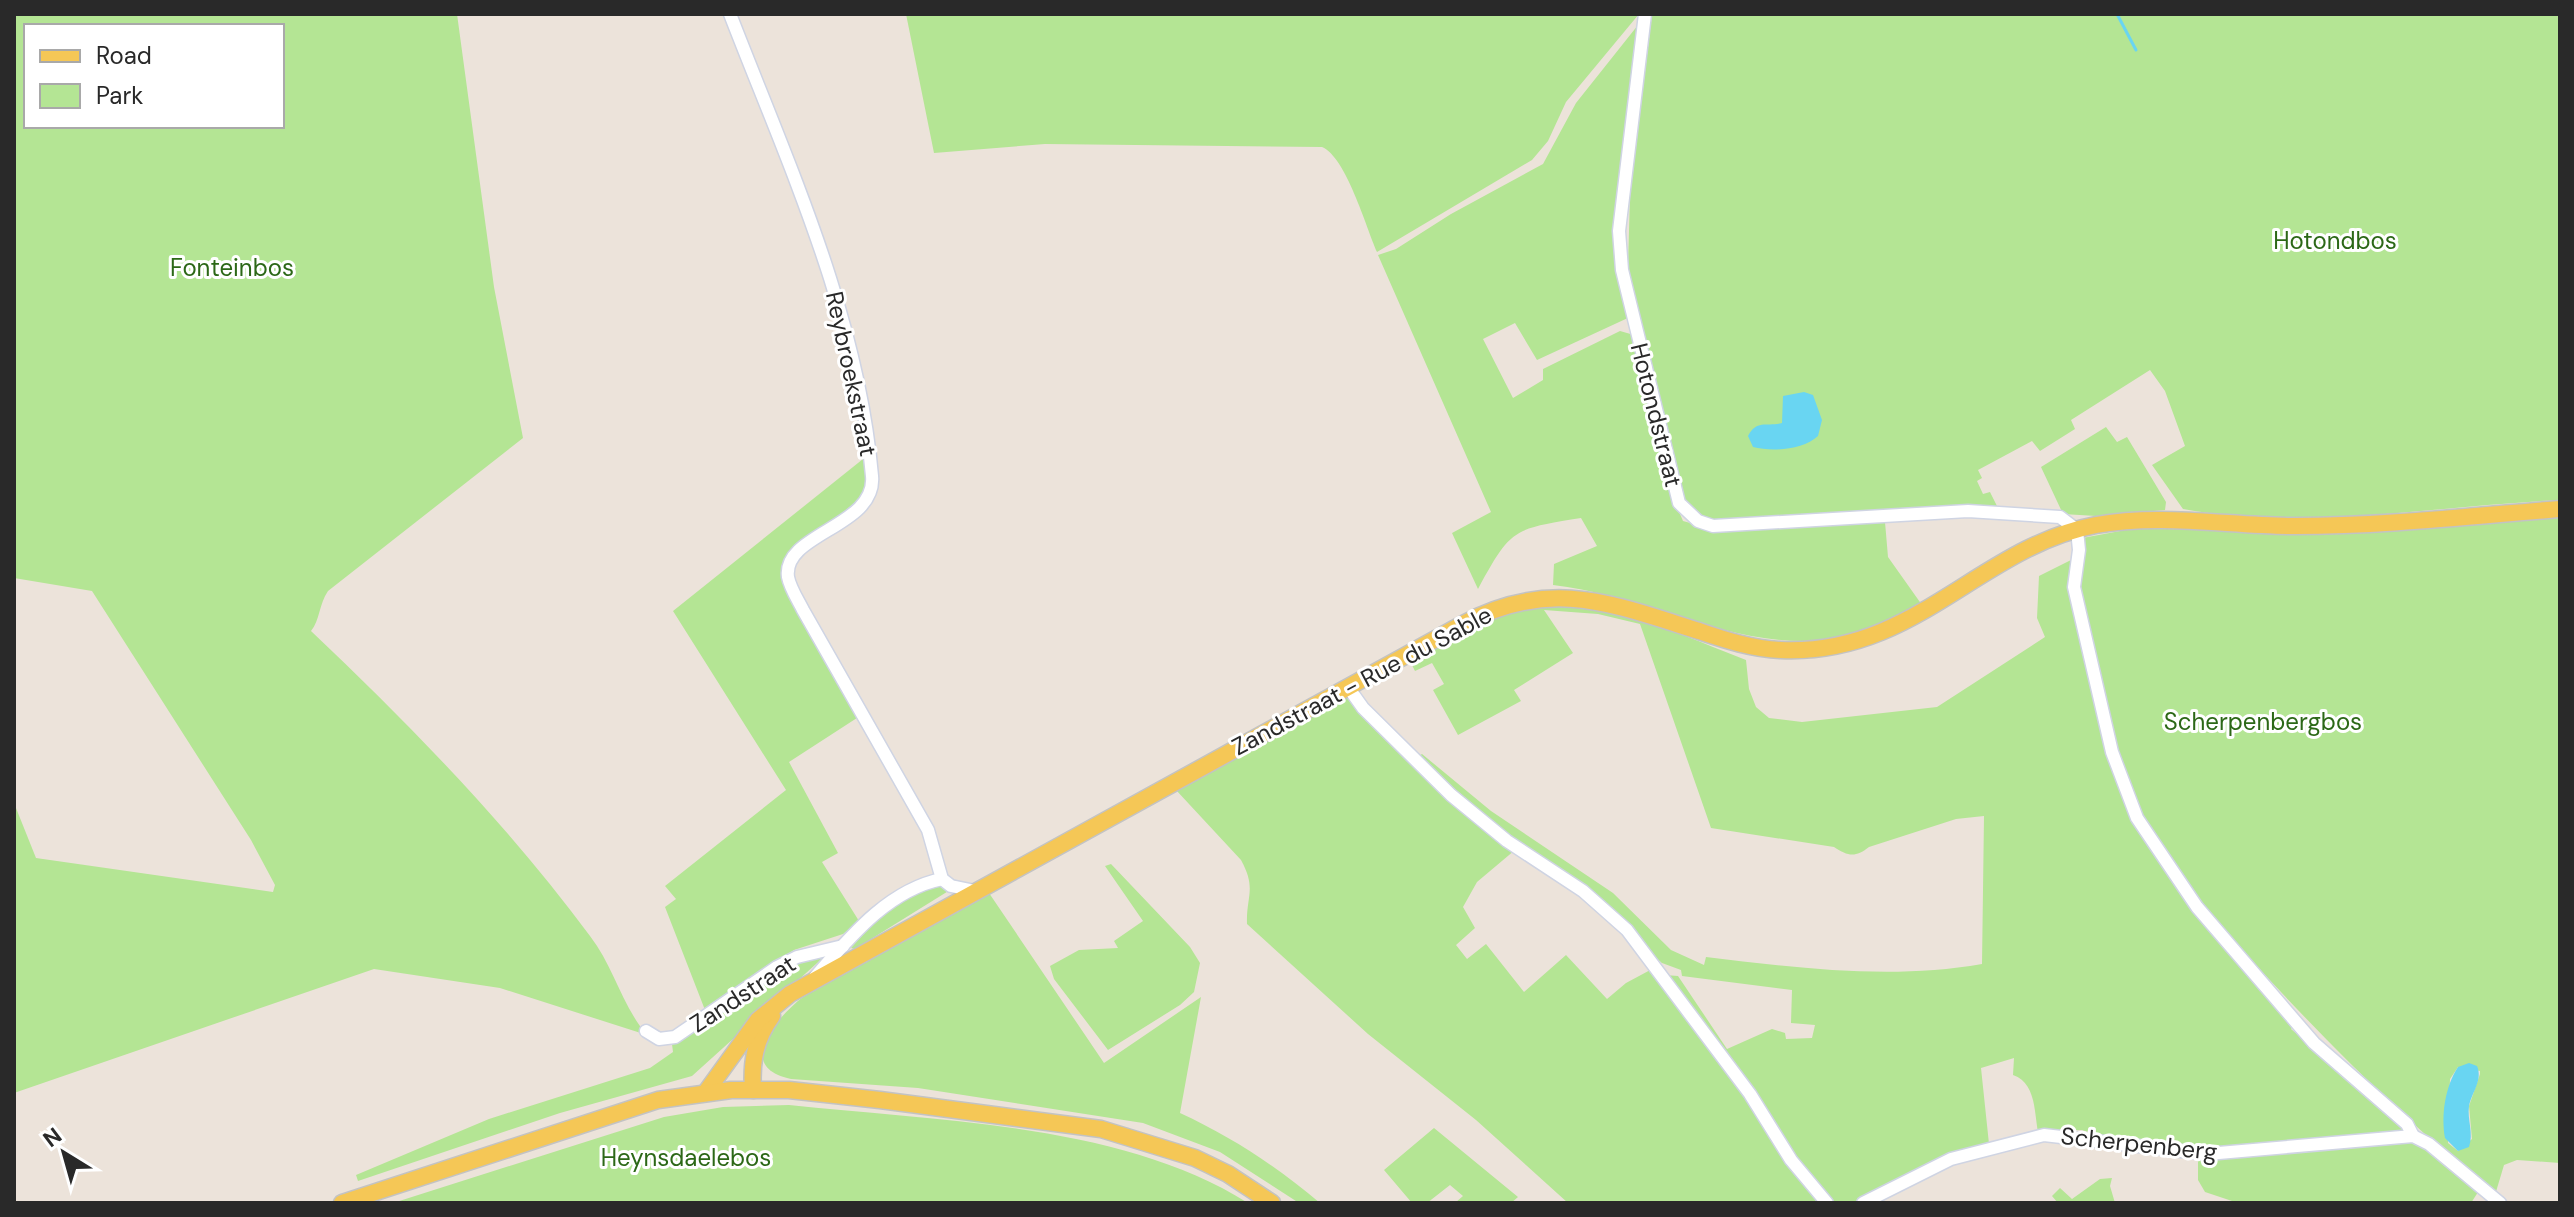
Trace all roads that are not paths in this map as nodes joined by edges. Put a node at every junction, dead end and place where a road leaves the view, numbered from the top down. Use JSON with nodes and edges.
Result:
{"nodes":[{"id":1,"x":730,"y":14,"type":"edge"},
{"id":2,"x":1645,"y":14,"type":"edge"},
{"id":3,"x":2560,"y":509,"type":"edge"},
{"id":4,"x":2078,"y":536,"type":"junction"},
{"id":5,"x":1348,"y":687,"type":"junction"},
{"id":6,"x":942,"y":879,"type":"junction"},
{"id":7,"x":975,"y":891,"type":"junction"},
{"id":8,"x":843,"y":946,"type":"junction"},
{"id":9,"x":808,"y":984,"type":"junction"},
{"id":10,"x":646,"y":1031,"type":"dead end"},
{"id":11,"x":753,"y":1090,"type":"junction"},
{"id":12,"x":706,"y":1092,"type":"junction"},
{"id":13,"x":2413,"y":1136,"type":"junction"},
{"id":14,"x":342,"y":1203,"type":"edge"},
{"id":15,"x":1272,"y":1203,"type":"edge"},
{"id":16,"x":1827,"y":1203,"type":"edge"},
{"id":17,"x":1863,"y":1203,"type":"edge"},
{"id":18,"x":2500,"y":1203,"type":"edge"}],
"edges":[{"from":1,"to":6,"type":"street","name":"Reybroekstraat"},
{"from":2,"to":4,"type":"street","name":"Hotondstraat"},
{"from":3,"to":4,"type":"main road","name":"Zandstraat - Rue du Sable"},
{"from":4,"to":5,"type":"main road","name":"Zandstraat - Rue du Sable"},
{"from":4,"to":13,"type":"street"},
{"from":5,"to":7,"type":"main road","name":"Zandstraat - Rue du Sable"},
{"from":5,"to":16,"type":"street"},
{"from":6,"to":7,"type":"street"},
{"from":6,"to":8,"type":"street","name":"Zandstraat"},
{"from":7,"to":9,"type":"main road","name":"Zandstraat - Rue du Sable"},
{"from":8,"to":9,"type":"street","name":"Zandstraat"},
{"from":8,"to":10,"type":"street","name":"Zandstraat"},
{"from":9,"to":11,"type":"main road","name":"Zandstraat - Rue du Sable"},
{"from":9,"to":12,"type":"main road","name":"Zandstraat - Rue du Sable"},
{"from":11,"to":12,"type":"main road"},
{"from":11,"to":15,"type":"main road"},
{"from":12,"to":14,"type":"main road"},
{"from":13,"to":17,"type":"street","name":"Scherpenberg"},
{"from":13,"to":18,"type":"street"}]}
